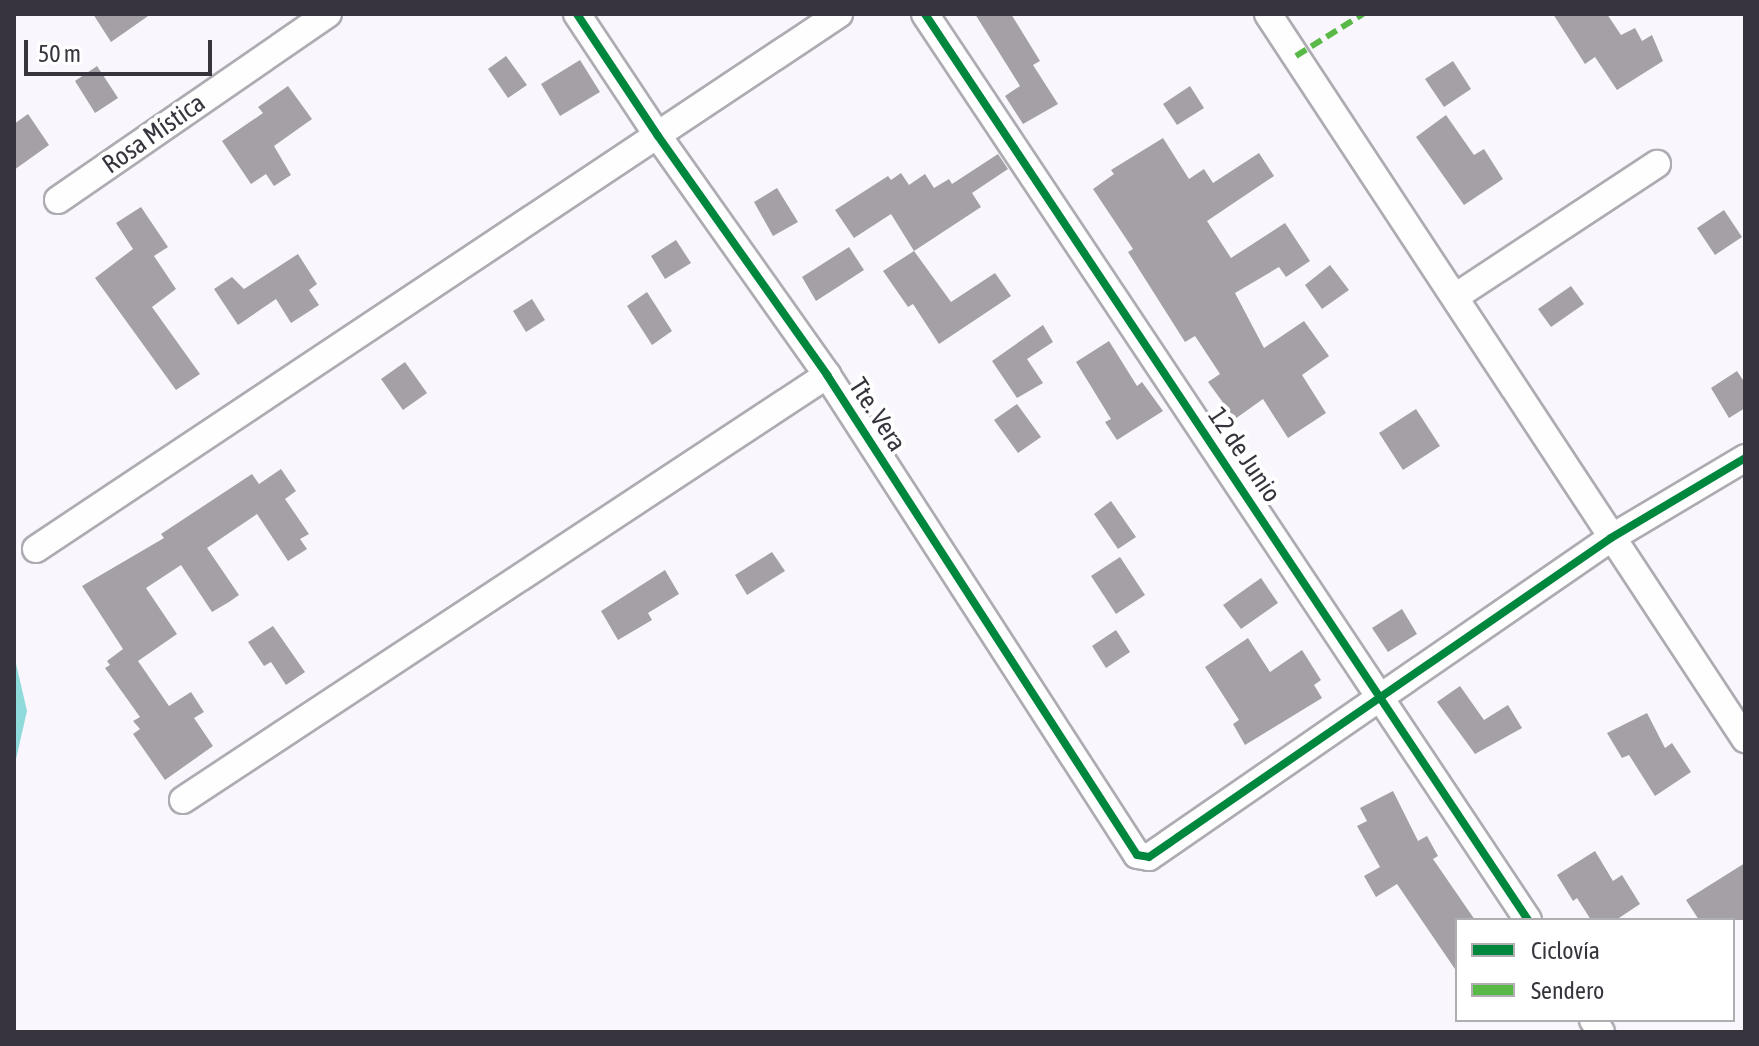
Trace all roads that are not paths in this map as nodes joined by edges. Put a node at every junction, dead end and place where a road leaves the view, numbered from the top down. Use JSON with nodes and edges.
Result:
{"nodes":[{"id":1,"x":328,"y":14,"type":"edge"},
{"id":2,"x":577,"y":14,"type":"edge"},
{"id":3,"x":839,"y":14,"type":"edge"},
{"id":4,"x":925,"y":14,"type":"edge"},
{"id":5,"x":1268,"y":14,"type":"edge"},
{"id":6,"x":658,"y":136,"type":"junction"},
{"id":7,"x":1657,"y":164,"type":"dead end"},
{"id":8,"x":58,"y":200,"type":"dead end"},
{"id":9,"x":1455,"y":297,"type":"junction"},
{"id":10,"x":827,"y":375,"type":"junction"},
{"id":11,"x":1745,"y":458,"type":"edge"},
{"id":12,"x":1611,"y":538,"type":"junction"},
{"id":13,"x":36,"y":549,"type":"dead end"},
{"id":14,"x":1381,"y":696,"type":"junction"},
{"id":15,"x":1745,"y":739,"type":"edge"},
{"id":16,"x":183,"y":800,"type":"dead end"},
{"id":17,"x":1527,"y":918,"type":"edge"}],
"edges":[{"from":1,"to":8,"type":"street","name":"Rosa Mística"},
{"from":2,"to":6,"type":"street","name":"Tte. Vera"},
{"from":3,"to":6,"type":"street"},
{"from":4,"to":14,"type":"street","name":"12 de Junio"},
{"from":5,"to":9,"type":"street"},
{"from":6,"to":10,"type":"street","name":"Tte. Vera"},
{"from":6,"to":13,"type":"street"},
{"from":7,"to":9,"type":"street"},
{"from":9,"to":12,"type":"street"},
{"from":10,"to":14,"type":"street","name":"Tte. Vera"},
{"from":10,"to":16,"type":"street"},
{"from":11,"to":12,"type":"street"},
{"from":12,"to":14,"type":"street"},
{"from":12,"to":15,"type":"street"},
{"from":14,"to":17,"type":"street","name":"12 de Junio"}]}
